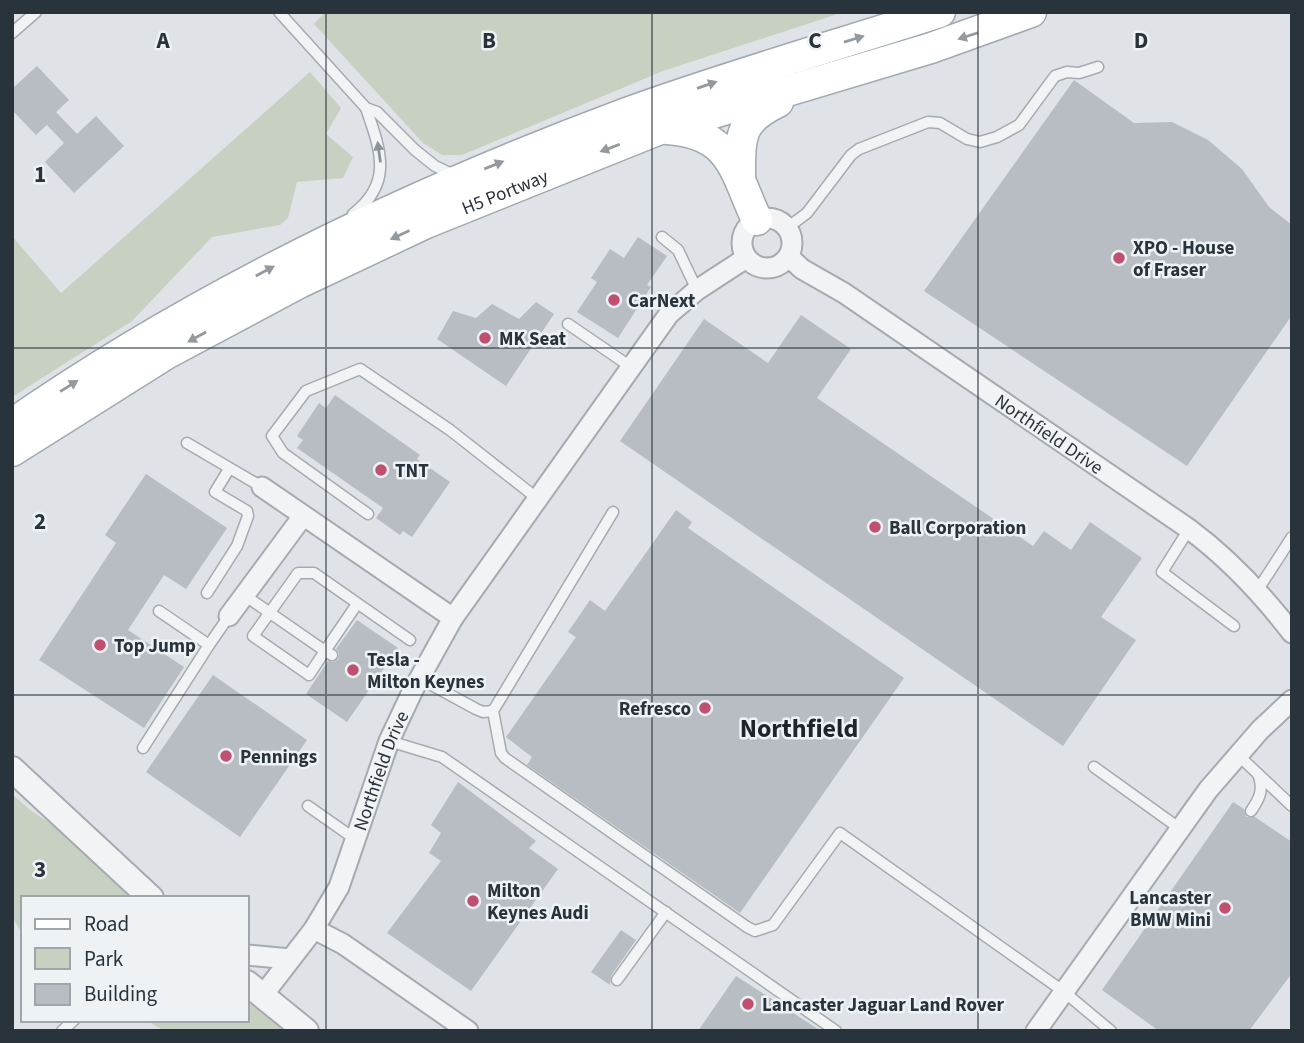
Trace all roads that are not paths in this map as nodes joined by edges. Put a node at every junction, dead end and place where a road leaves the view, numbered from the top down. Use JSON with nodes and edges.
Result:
{"nodes":[{"id":1,"x":36,"y":12,"type":"edge"},
{"id":2,"x":279,"y":12,"type":"edge"},
{"id":3,"x":940,"y":12,"type":"edge"},
{"id":4,"x":1031,"y":12,"type":"edge"},
{"id":5,"x":12,"y":33,"type":"edge"},
{"id":6,"x":1098,"y":67,"type":"dead end"},
{"id":7,"x":822,"y":81,"type":"junction"},
{"id":8,"x":366,"y":107,"type":"junction"},
{"id":9,"x":660,"y":128,"type":"junction"},
{"id":10,"x":740,"y":175,"type":"junction"},
{"id":11,"x":461,"y":179,"type":"junction"},
{"id":12,"x":757,"y":220,"type":"junction"},
{"id":13,"x":787,"y":228,"type":"junction"},
{"id":14,"x":662,"y":237,"type":"dead end"},
{"id":15,"x":319,"y":244,"type":"junction"},
{"id":16,"x":746,"y":257,"type":"junction"},
{"id":17,"x":789,"y":257,"type":"junction"},
{"id":18,"x":697,"y":290,"type":"junction"},
{"id":19,"x":568,"y":324,"type":"dead end"},
{"id":20,"x":631,"y":367,"type":"junction"},
{"id":21,"x":12,"y":424,"type":"edge"},
{"id":22,"x":187,"y":443,"type":"dead end"},
{"id":23,"x":12,"y":451,"type":"edge"},
{"id":24,"x":229,"y":469,"type":"junction"},
{"id":25,"x":262,"y":487,"type":"joint"},
{"id":26,"x":538,"y":499,"type":"junction"},
{"id":27,"x":613,"y":512,"type":"dead end"},
{"id":28,"x":368,"y":514,"type":"dead end"},
{"id":29,"x":303,"y":516,"type":"junction"},
{"id":30,"x":1189,"y":529,"type":"junction"},
{"id":31,"x":1292,"y":537,"type":"edge"},
{"id":32,"x":1257,"y":592,"type":"junction"},
{"id":33,"x":207,"y":593,"type":"dead end"},
{"id":34,"x":244,"y":596,"type":"junction"},
{"id":35,"x":357,"y":604,"type":"junction"},
{"id":36,"x":159,"y":611,"type":"dead end"},
{"id":37,"x":270,"y":613,"type":"junction"},
{"id":38,"x":229,"y":616,"type":"joint"},
{"id":39,"x":453,"y":618,"type":"junction"},
{"id":40,"x":1234,"y":625,"type":"dead end"},
{"id":41,"x":1292,"y":633,"type":"edge"},
{"id":42,"x":410,"y":640,"type":"dead end"},
{"id":43,"x":209,"y":645,"type":"junction"},
{"id":44,"x":325,"y":658,"type":"junction"},
{"id":45,"x":419,"y":678,"type":"junction"},
{"id":46,"x":1292,"y":700,"type":"edge"},
{"id":47,"x":493,"y":711,"type":"junction"},
{"id":48,"x":389,"y":741,"type":"junction"},
{"id":49,"x":143,"y":748,"type":"dead end"},
{"id":50,"x":1238,"y":755,"type":"junction"},
{"id":51,"x":1094,"y":766,"type":"dead end"},
{"id":52,"x":12,"y":769,"type":"edge"},
{"id":53,"x":1258,"y":774,"type":"junction"},
{"id":54,"x":309,"y":806,"type":"dead end"},
{"id":55,"x":1292,"y":806,"type":"edge"},
{"id":56,"x":1251,"y":811,"type":"dead end"},
{"id":57,"x":1179,"y":828,"type":"junction"},
{"id":58,"x":355,"y":839,"type":"junction"},
{"id":59,"x":149,"y":896,"type":"edge"},
{"id":60,"x":666,"y":912,"type":"junction"},
{"id":61,"x":314,"y":929,"type":"junction"},
{"id":62,"x":248,"y":954,"type":"edge"},
{"id":63,"x":290,"y":959,"type":"junction"},
{"id":64,"x":617,"y":980,"type":"dead end"},
{"id":65,"x":255,"y":989,"type":"edge"},
{"id":66,"x":1063,"y":991,"type":"junction"},
{"id":67,"x":306,"y":1031,"type":"edge"},
{"id":68,"x":468,"y":1031,"type":"edge"},
{"id":69,"x":836,"y":1031,"type":"edge"},
{"id":70,"x":1036,"y":1031,"type":"edge"},
{"id":71,"x":1111,"y":1031,"type":"edge"}],
"edges":[{"from":1,"to":5,"type":"lane"},
{"from":2,"to":8,"type":"lane"},
{"from":11,"to":3,"type":"main road","name":"H5 Portway","one_way":true},
{"from":4,"to":7,"type":"main road","name":"H5 Portway","one_way":true},
{"from":6,"to":13,"type":"lane"},
{"from":7,"to":9,"type":"main road","name":"H5 Portway"},
{"from":7,"to":10,"type":"main road"},
{"from":8,"to":11,"type":"lane"},
{"from":15,"to":8,"type":"lane","one_way":true},
{"from":9,"to":10,"type":"main road"},
{"from":9,"to":23,"type":"main road","name":"H5 Portway","one_way":true},
{"from":10,"to":12,"type":"main road"},
{"from":11,"to":15,"type":"main road","name":"H5 Portway"},
{"from":12,"to":13,"type":"street"},
{"from":12,"to":16,"type":"street"},
{"from":13,"to":17,"type":"street"},
{"from":14,"to":18,"type":"lane"},
{"from":21,"to":15,"type":"main road","name":"H5 Portway","one_way":true},
{"from":16,"to":17,"type":"street"},
{"from":16,"to":18,"type":"street","name":"Northfield Drive"},
{"from":17,"to":30,"type":"street","name":"Northfield Drive"},
{"from":18,"to":20,"type":"street","name":"Northfield Drive"},
{"from":19,"to":20,"type":"lane"},
{"from":20,"to":26,"type":"street","name":"Northfield Drive"},
{"from":22,"to":24,"type":"lane"},
{"from":24,"to":25,"type":"lane"},
{"from":24,"to":33,"type":"lane"},
{"from":25,"to":29,"type":"street"},
{"from":26,"to":28,"type":"lane"},
{"from":26,"to":39,"type":"street","name":"Northfield Drive"},
{"from":27,"to":47,"type":"lane"},
{"from":29,"to":34,"type":"street"},
{"from":29,"to":39,"type":"street"},
{"from":30,"to":32,"type":"street","name":"Northfield Drive"},
{"from":30,"to":40,"type":"lane"},
{"from":31,"to":32,"type":"lane"},
{"from":32,"to":41,"type":"street","name":"Northfield Drive"},
{"from":34,"to":37,"type":"lane"},
{"from":34,"to":38,"type":"street"},
{"from":35,"to":37,"type":"lane"},
{"from":35,"to":42,"type":"lane"},
{"from":35,"to":44,"type":"lane"},
{"from":36,"to":43,"type":"lane"},
{"from":37,"to":44,"type":"lane"},
{"from":37,"to":44,"type":"lane"},
{"from":38,"to":43,"type":"lane"},
{"from":39,"to":45,"type":"street","name":"Northfield Drive"},
{"from":43,"to":49,"type":"lane"},
{"from":45,"to":47,"type":"lane"},
{"from":45,"to":48,"type":"street","name":"Northfield Drive"},
{"from":46,"to":50,"type":"street"},
{"from":47,"to":66,"type":"lane"},
{"from":48,"to":58,"type":"street","name":"Northfield Drive"},
{"from":48,"to":60,"type":"lane"},
{"from":50,"to":53,"type":"lane"},
{"from":50,"to":57,"type":"street"},
{"from":51,"to":57,"type":"lane"},
{"from":52,"to":59,"type":"street"},
{"from":53,"to":55,"type":"lane"},
{"from":53,"to":56,"type":"lane"},
{"from":54,"to":58,"type":"lane"},
{"from":57,"to":66,"type":"street"},
{"from":58,"to":61,"type":"street","name":"Northfield Drive"},
{"from":60,"to":64,"type":"lane"},
{"from":60,"to":69,"type":"lane"},
{"from":61,"to":63,"type":"street","name":"Northfield Drive"},
{"from":61,"to":68,"type":"street"},
{"from":62,"to":63,"type":"street"},
{"from":63,"to":65,"type":"street","name":"Northfield Drive"},
{"from":65,"to":67,"type":"street"},
{"from":66,"to":70,"type":"street"},
{"from":66,"to":71,"type":"lane"}]}
